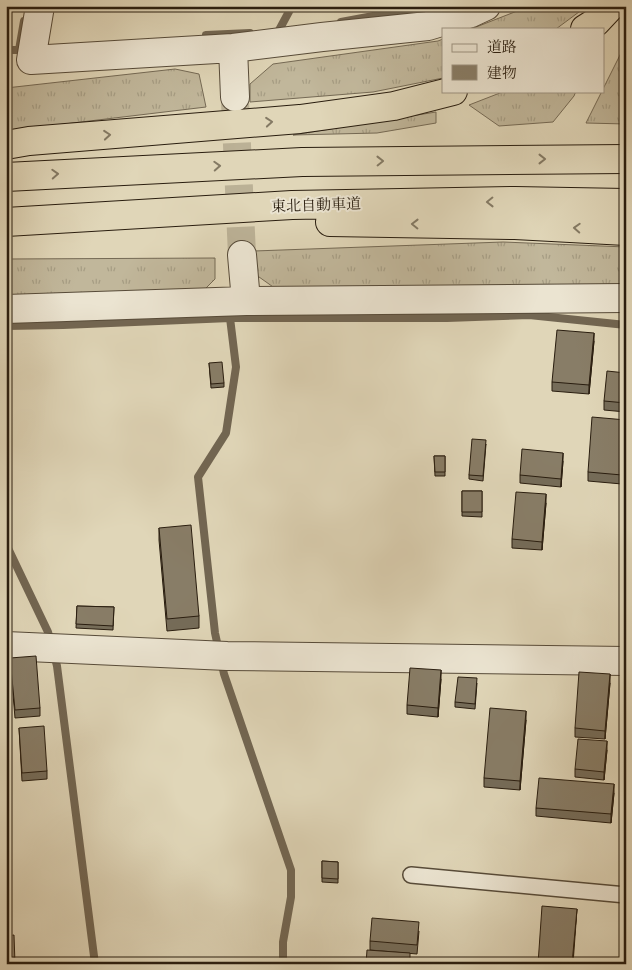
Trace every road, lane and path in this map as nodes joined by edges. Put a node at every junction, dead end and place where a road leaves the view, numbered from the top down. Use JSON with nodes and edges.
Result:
{"nodes":[{"id":1,"x":40,"y":6,"type":"edge"},
{"id":2,"x":486,"y":6,"type":"edge"},
{"id":3,"x":611,"y":6,"type":"edge"},
{"id":4,"x":587,"y":28,"type":"edge"},
{"id":5,"x":233,"y":48,"type":"junction"},
{"id":6,"x":449,"y":92,"type":"edge"},
{"id":7,"x":235,"y":97,"type":"tunnel mouth"},
{"id":8,"x":6,"y":145,"type":"edge"},
{"id":9,"x":626,"y":159,"type":"edge"},
{"id":10,"x":6,"y":177,"type":"edge"},
{"id":11,"x":626,"y":203,"type":"edge"},
{"id":12,"x":61,"y":218,"type":"junction"},
{"id":13,"x":6,"y":222,"type":"edge"},
{"id":14,"x":626,"y":231,"type":"edge"},
{"id":15,"x":242,"y":255,"type":"tunnel mouth"},
{"id":16,"x":626,"y":298,"type":"edge"},
{"id":17,"x":246,"y":301,"type":"junction"},
{"id":18,"x":6,"y":309,"type":"edge"},
{"id":19,"x":6,"y":646,"type":"edge"},
{"id":20,"x":626,"y":661,"type":"edge"},
{"id":21,"x":411,"y":875,"type":"dead end"},
{"id":22,"x":626,"y":895,"type":"edge"}],
"edges":[{"from":1,"to":5,"type":"street"},
{"from":2,"to":5,"type":"street"},
{"from":3,"to":4,"type":"highway"},
{"from":5,"to":7,"type":"street"},
{"from":8,"to":6,"type":"highway","one_way":true},
{"from":10,"to":9,"type":"highway","one_way":true},
{"from":11,"to":12,"type":"highway","name":"東北自動車道","one_way":true},
{"from":12,"to":13,"type":"highway","name":"東北自動車道"},
{"from":14,"to":12,"type":"highway","one_way":true},
{"from":15,"to":17,"type":"street"},
{"from":16,"to":17,"type":"street"},
{"from":17,"to":18,"type":"street"},
{"from":19,"to":20,"type":"street"},
{"from":21,"to":22,"type":"lane"}]}
